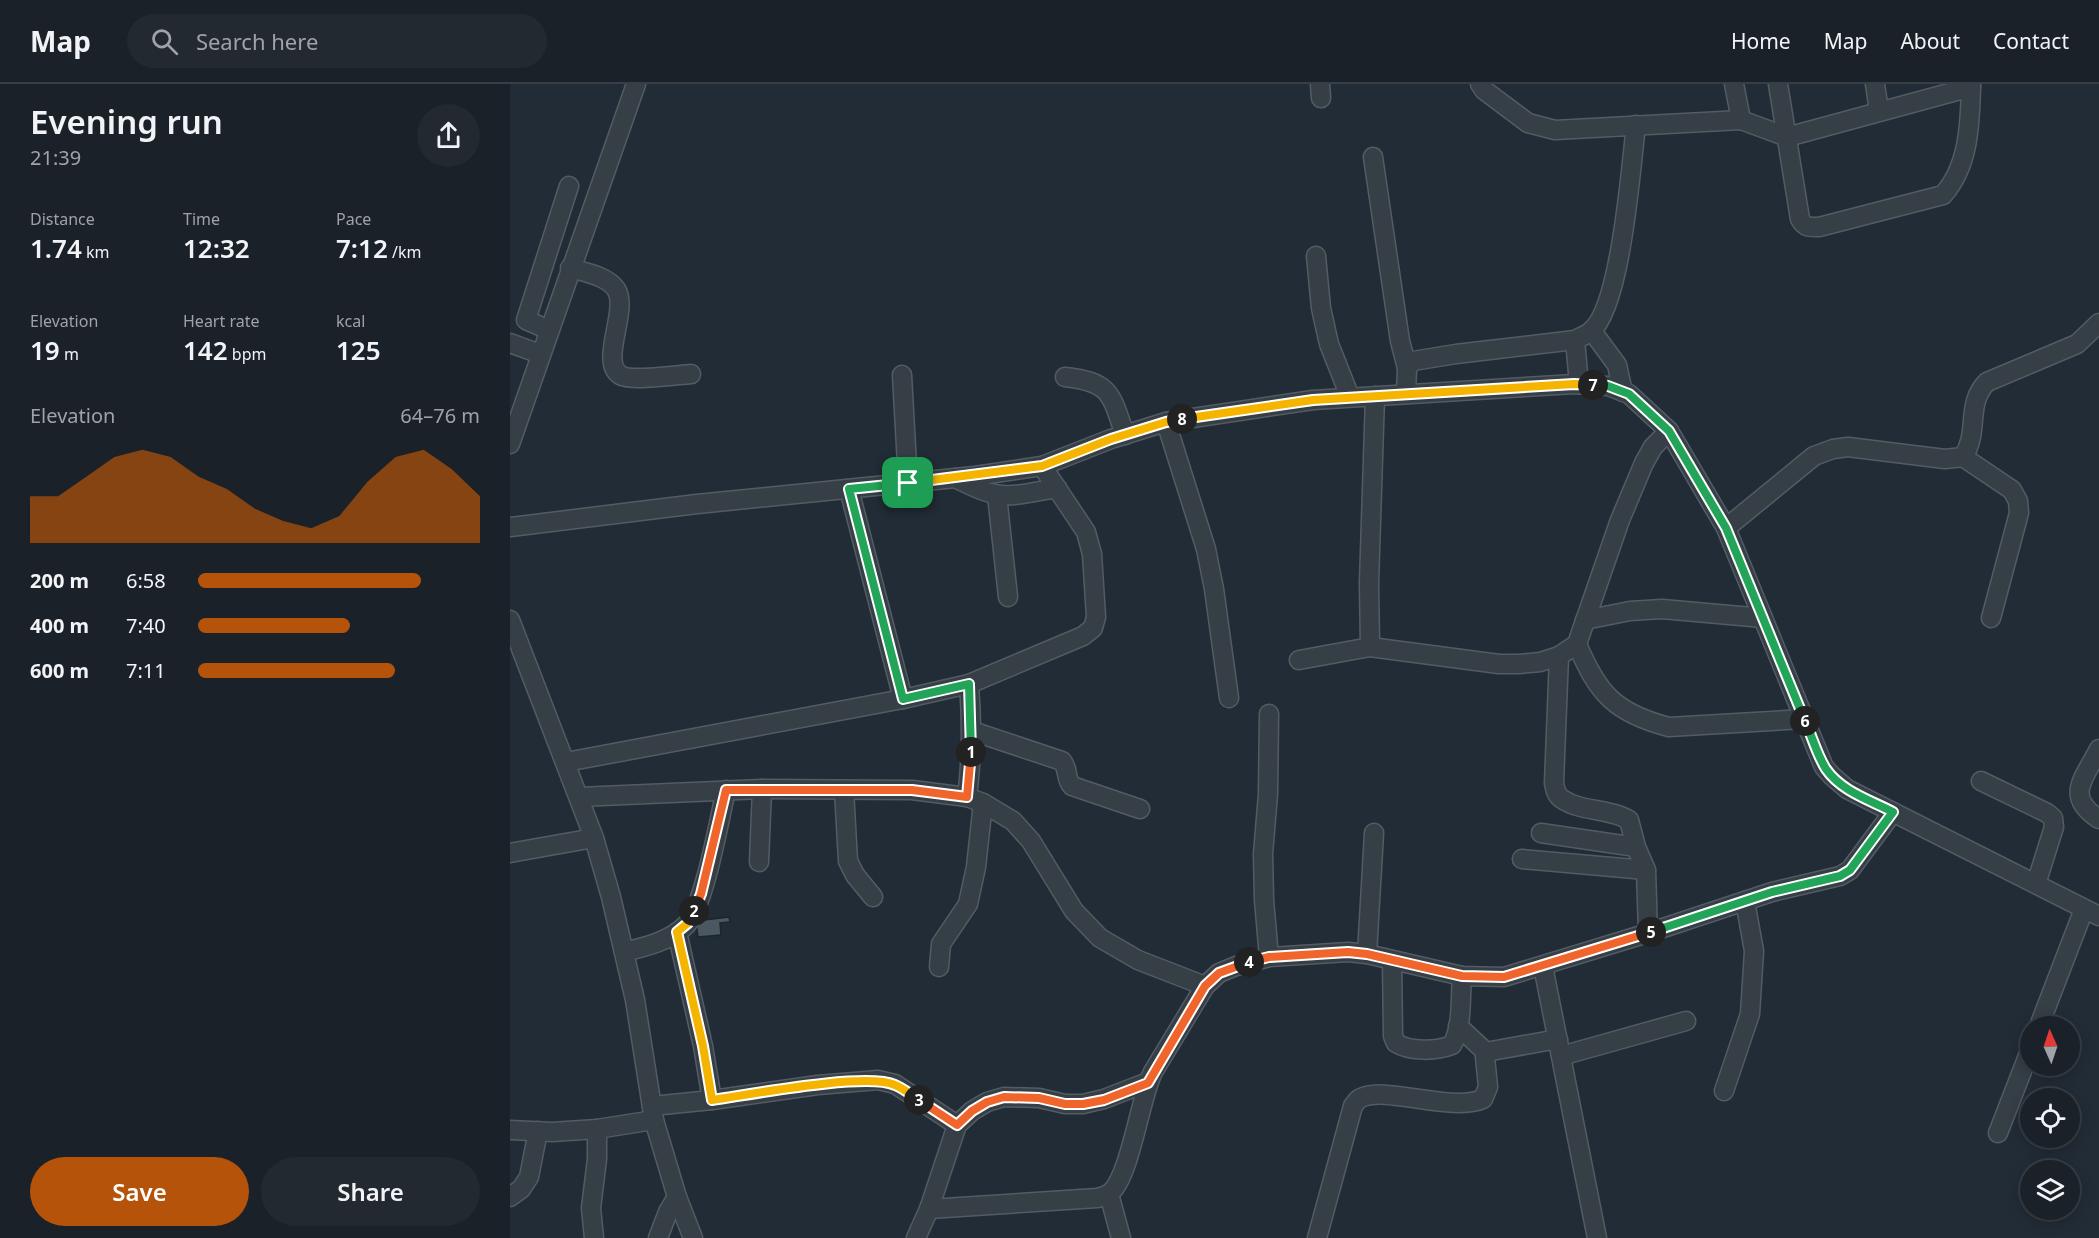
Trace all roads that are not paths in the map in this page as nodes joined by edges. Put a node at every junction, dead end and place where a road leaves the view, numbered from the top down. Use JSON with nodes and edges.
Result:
{"nodes":[{"id":1,"x":636,"y":84,"type":"edge"},
{"id":2,"x":1480,"y":84,"type":"edge"},
{"id":3,"x":1734,"y":84,"type":"edge"},
{"id":4,"x":1778,"y":84,"type":"edge"},
{"id":5,"x":1875,"y":84,"type":"edge"},
{"id":6,"x":1971,"y":85,"type":"edge"},
{"id":7,"x":1879,"y":111,"type":"junction"},
{"id":8,"x":1741,"y":120,"type":"junction"},
{"id":9,"x":1636,"y":125,"type":"junction"},
{"id":10,"x":1787,"y":136,"type":"junction"},
{"id":11,"x":1373,"y":157,"type":"dead end"},
{"id":12,"x":569,"y":186,"type":"dead end"},
{"id":13,"x":1316,"y":256,"type":"dead end"},
{"id":14,"x":570,"y":268,"type":"junction"},
{"id":15,"x":2099,"y":323,"type":"edge"},
{"id":16,"x":549,"y":330,"type":"junction"},
{"id":17,"x":1592,"y":331,"type":"junction"},
{"id":18,"x":1575,"y":340,"type":"junction"},
{"id":19,"x":510,"y":343,"type":"edge"},
{"id":20,"x":540,"y":354,"type":"junction"},
{"id":21,"x":1407,"y":368,"type":"junction"},
{"id":22,"x":691,"y":374,"type":"dead end"},
{"id":23,"x":902,"y":375,"type":"dead end"},
{"id":24,"x":1065,"y":377,"type":"dead end"},
{"id":25,"x":1579,"y":384,"type":"junction"},
{"id":26,"x":1623,"y":392,"type":"junction"},
{"id":27,"x":1406,"y":393,"type":"junction"},
{"id":28,"x":1375,"y":396,"type":"junction"},
{"id":29,"x":1350,"y":397,"type":"junction"},
{"id":30,"x":1166,"y":422,"type":"junction"},
{"id":31,"x":1669,"y":431,"type":"junction"},
{"id":32,"x":1125,"y":435,"type":"junction"},
{"id":33,"x":510,"y":444,"type":"edge"},
{"id":34,"x":1963,"y":457,"type":"junction"},
{"id":35,"x":1042,"y":466,"type":"junction"},
{"id":36,"x":955,"y":478,"type":"junction"},
{"id":37,"x":908,"y":483,"type":"junction"},
{"id":38,"x":1057,"y":488,"type":"junction"},
{"id":39,"x":849,"y":489,"type":"junction"},
{"id":40,"x":997,"y":495,"type":"junction"},
{"id":41,"x":510,"y":527,"type":"edge"},
{"id":42,"x":1726,"y":528,"type":"junction"},
{"id":43,"x":1008,"y":597,"type":"dead end"},
{"id":44,"x":1763,"y":618,"type":"junction"},
{"id":45,"x":1991,"y":618,"type":"dead end"},
{"id":46,"x":510,"y":620,"type":"edge"},
{"id":47,"x":1585,"y":620,"type":"junction"},
{"id":48,"x":1577,"y":644,"type":"junction"},
{"id":49,"x":1370,"y":647,"type":"junction"},
{"id":50,"x":1559,"y":656,"type":"junction"},
{"id":51,"x":1299,"y":660,"type":"dead end"},
{"id":52,"x":969,"y":684,"type":"junction"},
{"id":53,"x":1229,"y":698,"type":"dead end"},
{"id":54,"x":903,"y":699,"type":"junction"},
{"id":55,"x":1269,"y":714,"type":"dead end"},
{"id":56,"x":1804,"y":719,"type":"junction"},
{"id":57,"x":972,"y":731,"type":"junction"},
{"id":58,"x":2099,"y":749,"type":"edge"},
{"id":59,"x":566,"y":762,"type":"junction"},
{"id":60,"x":1981,"y":780,"type":"dead end"},
{"id":61,"x":762,"y":789,"type":"junction"},
{"id":62,"x":844,"y":789,"type":"junction"},
{"id":63,"x":726,"y":790,"type":"junction"},
{"id":64,"x":579,"y":797,"type":"junction"},
{"id":65,"x":975,"y":800,"type":"junction"},
{"id":66,"x":1140,"y":809,"type":"dead end"},
{"id":67,"x":1893,"y":812,"type":"junction"},
{"id":68,"x":2099,"y":819,"type":"edge"},
{"id":69,"x":1374,"y":833,"type":"dead end"},
{"id":70,"x":1541,"y":833,"type":"dead end"},
{"id":71,"x":594,"y":838,"type":"junction"},
{"id":72,"x":1636,"y":847,"type":"junction"},
{"id":73,"x":510,"y":853,"type":"edge"},
{"id":74,"x":1522,"y":859,"type":"dead end"},
{"id":75,"x":759,"y":862,"type":"dead end"},
{"id":76,"x":1646,"y":870,"type":"junction"},
{"id":77,"x":2036,"y":884,"type":"junction"},
{"id":78,"x":873,"y":897,"type":"dead end"},
{"id":79,"x":1745,"y":901,"type":"junction"},
{"id":80,"x":2092,"y":912,"type":"edge"},
{"id":81,"x":677,"y":932,"type":"junction"},
{"id":82,"x":1648,"y":933,"type":"junction"},
{"id":83,"x":624,"y":952,"type":"junction"},
{"id":84,"x":1367,"y":954,"type":"junction"},
{"id":85,"x":1269,"y":957,"type":"junction"},
{"id":86,"x":1392,"y":960,"type":"junction"},
{"id":87,"x":1543,"y":966,"type":"junction"},
{"id":88,"x":939,"y":967,"type":"dead end"},
{"id":89,"x":1462,"y":976,"type":"junction"},
{"id":90,"x":1205,"y":986,"type":"junction"},
{"id":91,"x":2044,"y":1016,"type":"edge"},
{"id":92,"x":1686,"y":1021,"type":"dead end"},
{"id":93,"x":1458,"y":1026,"type":"junction"},
{"id":94,"x":1560,"y":1048,"type":"junction"},
{"id":95,"x":1488,"y":1054,"type":"junction"},
{"id":96,"x":2020,"y":1076,"type":"edge"},
{"id":97,"x":1148,"y":1083,"type":"junction"},
{"id":98,"x":1724,"y":1091,"type":"dead end"},
{"id":99,"x":712,"y":1100,"type":"junction"},
{"id":100,"x":653,"y":1113,"type":"junction"},
{"id":101,"x":957,"y":1125,"type":"junction"},
{"id":102,"x":597,"y":1129,"type":"junction"},
{"id":103,"x":510,"y":1130,"type":"edge"},
{"id":104,"x":538,"y":1131,"type":"junction"},
{"id":105,"x":1998,"y":1133,"type":"dead end"},
{"id":106,"x":1109,"y":1194,"type":"junction"},
{"id":107,"x":510,"y":1197,"type":"edge"},
{"id":108,"x":677,"y":1197,"type":"junction"},
{"id":109,"x":929,"y":1209,"type":"junction"},
{"id":110,"x":594,"y":1238,"type":"edge"},
{"id":111,"x":658,"y":1238,"type":"edge"},
{"id":112,"x":693,"y":1238,"type":"edge"},
{"id":113,"x":915,"y":1238,"type":"edge"},
{"id":114,"x":1121,"y":1238,"type":"edge"},
{"id":115,"x":1317,"y":1238,"type":"edge"},
{"id":116,"x":1597,"y":1238,"type":"edge"}],
"edges":[{"from":1,"to":14,"type":"street"},
{"from":2,"to":9,"type":"street"},
{"from":3,"to":8,"type":"street"},
{"from":4,"to":10,"type":"street"},
{"from":5,"to":7,"type":"street"},
{"from":6,"to":7,"type":"street"},
{"from":6,"to":10,"type":"street"},
{"from":7,"to":10,"type":"street"},
{"from":8,"to":9,"type":"street"},
{"from":8,"to":10,"type":"street"},
{"from":9,"to":17,"type":"street"},
{"from":11,"to":21,"type":"street"},
{"from":12,"to":16,"type":"street"},
{"from":13,"to":29,"type":"street"},
{"from":14,"to":16,"type":"street"},
{"from":14,"to":22,"type":"street"},
{"from":15,"to":34,"type":"street"},
{"from":16,"to":20,"type":"street"},
{"from":17,"to":18,"type":"street"},
{"from":17,"to":26,"type":"street"},
{"from":18,"to":21,"type":"street"},
{"from":18,"to":25,"type":"street"},
{"from":19,"to":20,"type":"street"},
{"from":20,"to":33,"type":"street"},
{"from":21,"to":27,"type":"street"},
{"from":23,"to":37,"type":"street"},
{"from":24,"to":32,"type":"street"},
{"from":25,"to":26,"type":"street"},
{"from":25,"to":27,"type":"street"},
{"from":26,"to":31,"type":"street"},
{"from":27,"to":28,"type":"street"},
{"from":28,"to":29,"type":"street"},
{"from":28,"to":49,"type":"street"},
{"from":29,"to":30,"type":"street"},
{"from":30,"to":32,"type":"street"},
{"from":30,"to":53,"type":"street"},
{"from":31,"to":42,"type":"street"},
{"from":31,"to":47,"type":"street"},
{"from":32,"to":35,"type":"street"},
{"from":34,"to":42,"type":"street"},
{"from":34,"to":45,"type":"street"},
{"from":35,"to":36,"type":"street"},
{"from":35,"to":38,"type":"street"},
{"from":36,"to":37,"type":"street"},
{"from":36,"to":40,"type":"street"},
{"from":37,"to":39,"type":"street"},
{"from":38,"to":40,"type":"street"},
{"from":38,"to":52,"type":"street"},
{"from":39,"to":41,"type":"street"},
{"from":39,"to":54,"type":"street"},
{"from":40,"to":43,"type":"street"},
{"from":42,"to":44,"type":"street"},
{"from":44,"to":47,"type":"street"},
{"from":44,"to":56,"type":"street"},
{"from":46,"to":59,"type":"street"},
{"from":47,"to":48,"type":"street"},
{"from":48,"to":50,"type":"street"},
{"from":48,"to":56,"type":"street"},
{"from":49,"to":50,"type":"street"},
{"from":49,"to":51,"type":"street"},
{"from":50,"to":72,"type":"street"},
{"from":52,"to":54,"type":"street"},
{"from":52,"to":57,"type":"street"},
{"from":54,"to":59,"type":"street"},
{"from":55,"to":85,"type":"street"},
{"from":56,"to":67,"type":"street"},
{"from":57,"to":65,"type":"street"},
{"from":57,"to":66,"type":"street"},
{"from":58,"to":68,"type":"street"},
{"from":59,"to":64,"type":"street"},
{"from":60,"to":77,"type":"street"},
{"from":61,"to":62,"type":"street"},
{"from":61,"to":63,"type":"street"},
{"from":61,"to":75,"type":"street"},
{"from":62,"to":65,"type":"street"},
{"from":62,"to":78,"type":"street"},
{"from":63,"to":64,"type":"street"},
{"from":63,"to":81,"type":"street"},
{"from":64,"to":71,"type":"street"},
{"from":65,"to":88,"type":"street"},
{"from":65,"to":90,"type":"street"},
{"from":67,"to":77,"type":"street"},
{"from":67,"to":79,"type":"street"},
{"from":69,"to":84,"type":"street"},
{"from":70,"to":72,"type":"street"},
{"from":71,"to":73,"type":"street"},
{"from":71,"to":83,"type":"street"},
{"from":72,"to":76,"type":"street"},
{"from":74,"to":76,"type":"street"},
{"from":76,"to":82,"type":"street"},
{"from":77,"to":80,"type":"street"},
{"from":79,"to":82,"type":"street"},
{"from":79,"to":98,"type":"street"},
{"from":80,"to":91,"type":"street"},
{"from":81,"to":83,"type":"street"},
{"from":81,"to":99,"type":"street"},
{"from":82,"to":87,"type":"street"},
{"from":83,"to":100,"type":"street"},
{"from":84,"to":85,"type":"street"},
{"from":84,"to":86,"type":"street"},
{"from":85,"to":90,"type":"street"},
{"from":86,"to":89,"type":"street"},
{"from":86,"to":93,"type":"street"},
{"from":87,"to":89,"type":"street"},
{"from":87,"to":94,"type":"street"},
{"from":89,"to":93,"type":"street"},
{"from":90,"to":97,"type":"street"},
{"from":92,"to":94,"type":"street"},
{"from":93,"to":95,"type":"street"},
{"from":94,"to":95,"type":"street"},
{"from":94,"to":116,"type":"street"},
{"from":95,"to":115,"type":"street"},
{"from":96,"to":105,"type":"street"},
{"from":97,"to":101,"type":"street"},
{"from":97,"to":106,"type":"street"},
{"from":99,"to":100,"type":"street"},
{"from":99,"to":101,"type":"street"},
{"from":100,"to":102,"type":"street"},
{"from":100,"to":108,"type":"street"},
{"from":101,"to":109,"type":"street"},
{"from":102,"to":104,"type":"street"},
{"from":102,"to":110,"type":"street"},
{"from":103,"to":104,"type":"street"},
{"from":104,"to":107,"type":"street"},
{"from":106,"to":109,"type":"street"},
{"from":106,"to":114,"type":"street"},
{"from":108,"to":111,"type":"street"},
{"from":108,"to":112,"type":"street"},
{"from":109,"to":113,"type":"street"}]}
